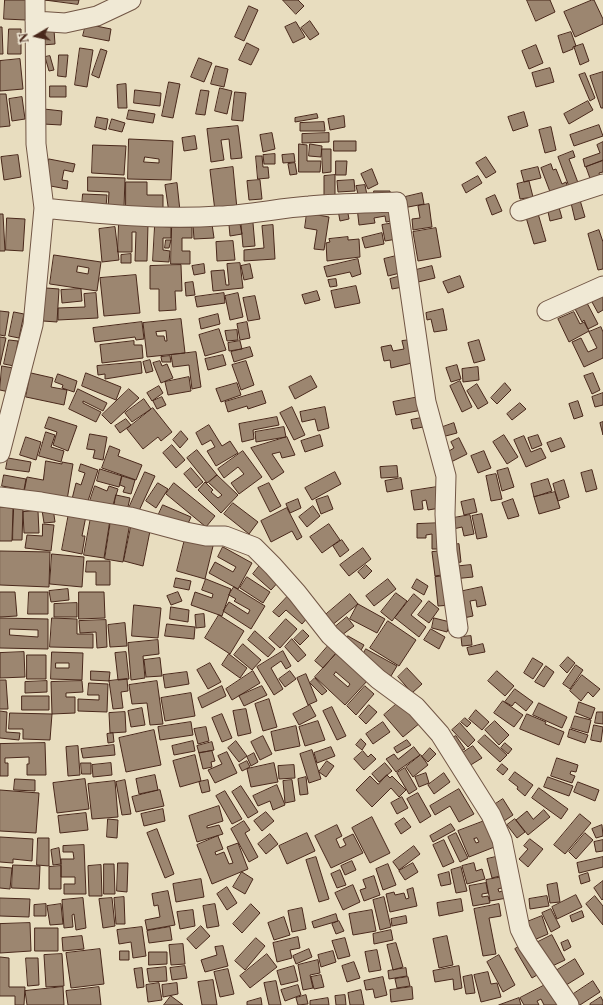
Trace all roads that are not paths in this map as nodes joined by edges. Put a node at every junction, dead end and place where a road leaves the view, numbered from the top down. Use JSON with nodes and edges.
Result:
{"nodes":[{"id":1,"x":35,"y":0,"type":"edge"},
{"id":2,"x":131,"y":0,"type":"edge"},
{"id":3,"x":35,"y":21,"type":"junction"},
{"id":4,"x":603,"y":184,"type":"edge"},
{"id":5,"x":44,"y":208,"type":"junction"},
{"id":6,"x":520,"y":211,"type":"dead end"},
{"id":7,"x":603,"y":286,"type":"edge"},
{"id":8,"x":547,"y":311,"type":"dead end"},
{"id":9,"x":7,"y":402,"type":"edge"},
{"id":10,"x":0,"y":453,"type":"edge"},
{"id":11,"x":0,"y":497,"type":"edge"},
{"id":12,"x":458,"y":628,"type":"dead end"},
{"id":13,"x":568,"y":1005,"type":"edge"}],
"edges":[{"from":1,"to":3,"type":"street"},
{"from":2,"to":3,"type":"street"},
{"from":3,"to":5,"type":"street"},
{"from":4,"to":6,"type":"street"},
{"from":5,"to":9,"type":"street"},
{"from":5,"to":12,"type":"street"},
{"from":7,"to":8,"type":"street"},
{"from":9,"to":10,"type":"street"},
{"from":11,"to":13,"type":"street"}]}
